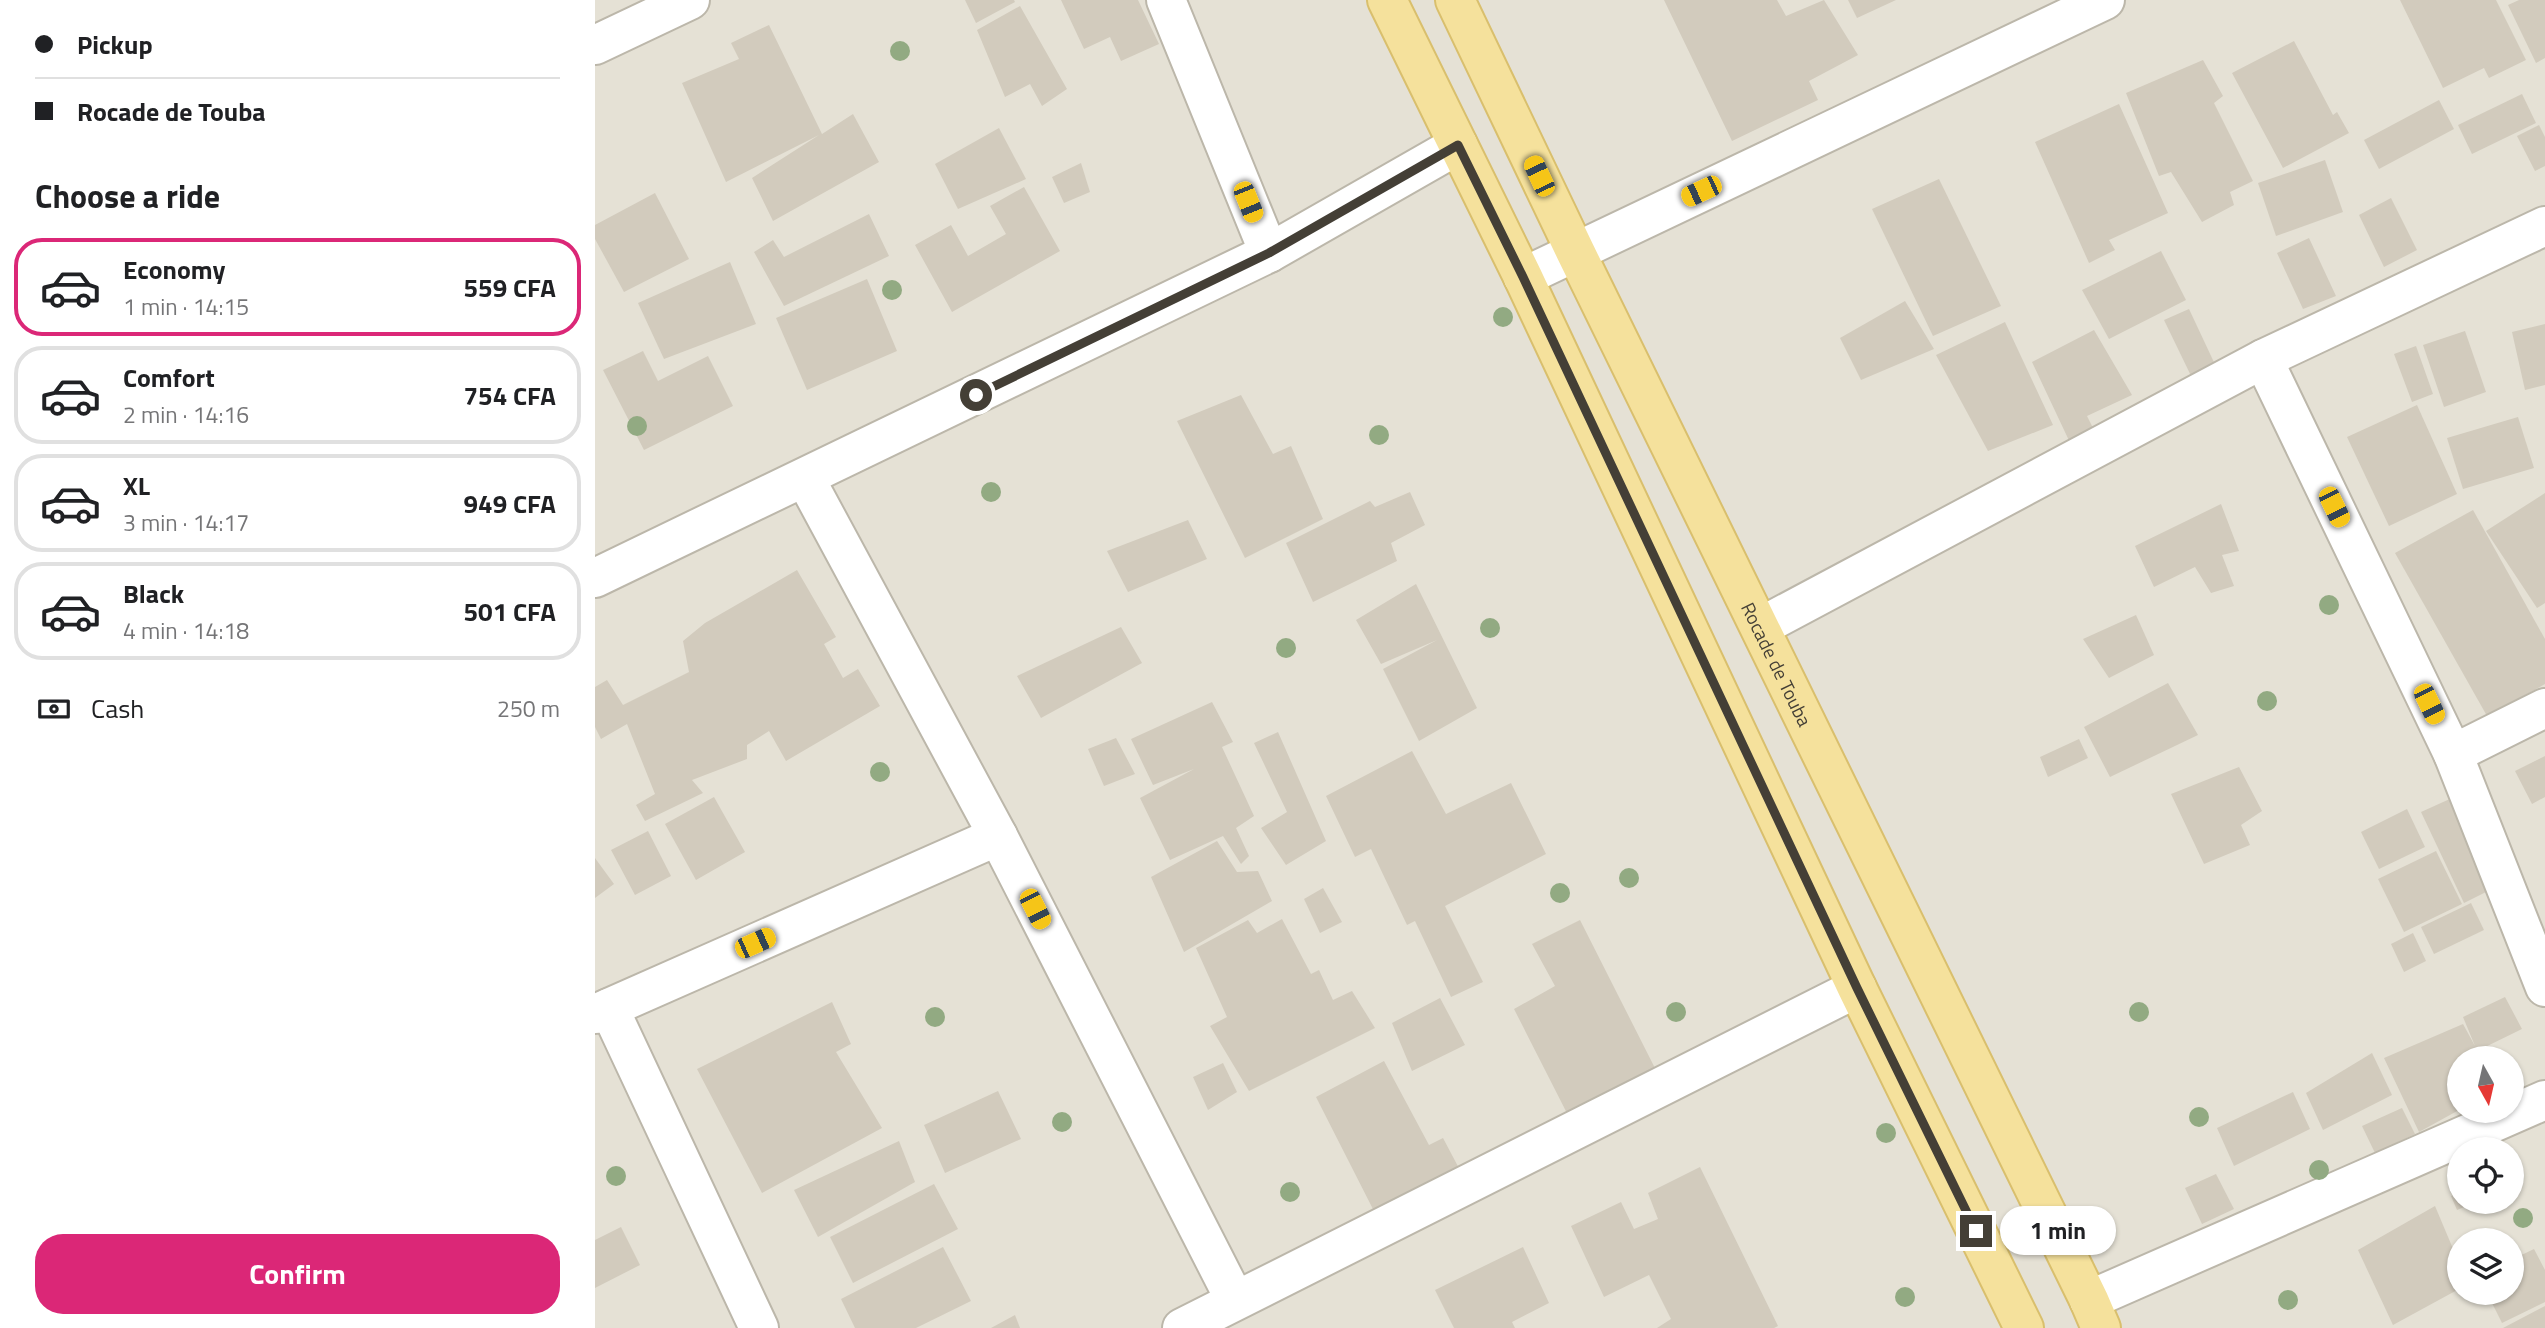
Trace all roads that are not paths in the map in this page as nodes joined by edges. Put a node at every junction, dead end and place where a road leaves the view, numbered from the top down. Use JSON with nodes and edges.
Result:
{"nodes":[{"id":1,"x":1166,"y":0,"type":"edge"},
{"id":2,"x":1387,"y":0,"type":"edge"},
{"id":3,"x":1455,"y":0,"type":"edge"},
{"id":4,"x":2105,"y":0,"type":"edge"},
{"id":5,"x":669,"y":4,"type":"edge"},
{"id":6,"x":595,"y":45,"type":"edge"},
{"id":7,"x":1458,"y":145,"type":"junction"},
{"id":8,"x":2545,"y":226,"type":"edge"},
{"id":9,"x":1575,"y":251,"type":"junction"},
{"id":10,"x":1269,"y":253,"type":"junction"},
{"id":11,"x":1523,"y":277,"type":"junction"},
{"id":12,"x":2263,"y":359,"type":"junction"},
{"id":13,"x":805,"y":478,"type":"junction"},
{"id":14,"x":595,"y":578,"type":"edge"},
{"id":15,"x":1760,"y":627,"type":"junction"},
{"id":16,"x":2545,"y":708,"type":"edge"},
{"id":17,"x":2453,"y":754,"type":"junction"},
{"id":18,"x":998,"y":836,"type":"junction"},
{"id":19,"x":2545,"y":987,"type":"edge"},
{"id":20,"x":1857,"y":988,"type":"junction"},
{"id":21,"x":602,"y":1011,"type":"edge"},
{"id":22,"x":2545,"y":1100,"type":"edge"},
{"id":23,"x":1235,"y":1300,"type":"junction"},
{"id":24,"x":2095,"y":1314,"type":"edge"},
{"id":25,"x":759,"y":1328,"type":"edge"},
{"id":26,"x":1182,"y":1328,"type":"edge"},
{"id":27,"x":2024,"y":1328,"type":"edge"}],
"edges":[{"from":1,"to":10,"type":"street"},
{"from":2,"to":7,"type":"main road"},
{"from":3,"to":9,"type":"main road","name":"Rocade de Touba"},
{"from":4,"to":9,"type":"street"},
{"from":5,"to":6,"type":"street"},
{"from":7,"to":10,"type":"street"},
{"from":7,"to":11,"type":"main road"},
{"from":8,"to":12,"type":"street"},
{"from":9,"to":11,"type":"street"},
{"from":9,"to":15,"type":"main road","name":"Rocade de Touba"},
{"from":10,"to":13,"type":"street"},
{"from":11,"to":20,"type":"main road"},
{"from":12,"to":15,"type":"street"},
{"from":12,"to":17,"type":"street"},
{"from":13,"to":14,"type":"street"},
{"from":13,"to":18,"type":"street"},
{"from":15,"to":24,"type":"main road","name":"Rocade de Touba"},
{"from":16,"to":17,"type":"street"},
{"from":17,"to":19,"type":"street"},
{"from":18,"to":21,"type":"street"},
{"from":18,"to":23,"type":"street"},
{"from":20,"to":23,"type":"street"},
{"from":20,"to":27,"type":"main road"},
{"from":21,"to":25,"type":"street"},
{"from":22,"to":24,"type":"street"},
{"from":23,"to":26,"type":"street"}]}
